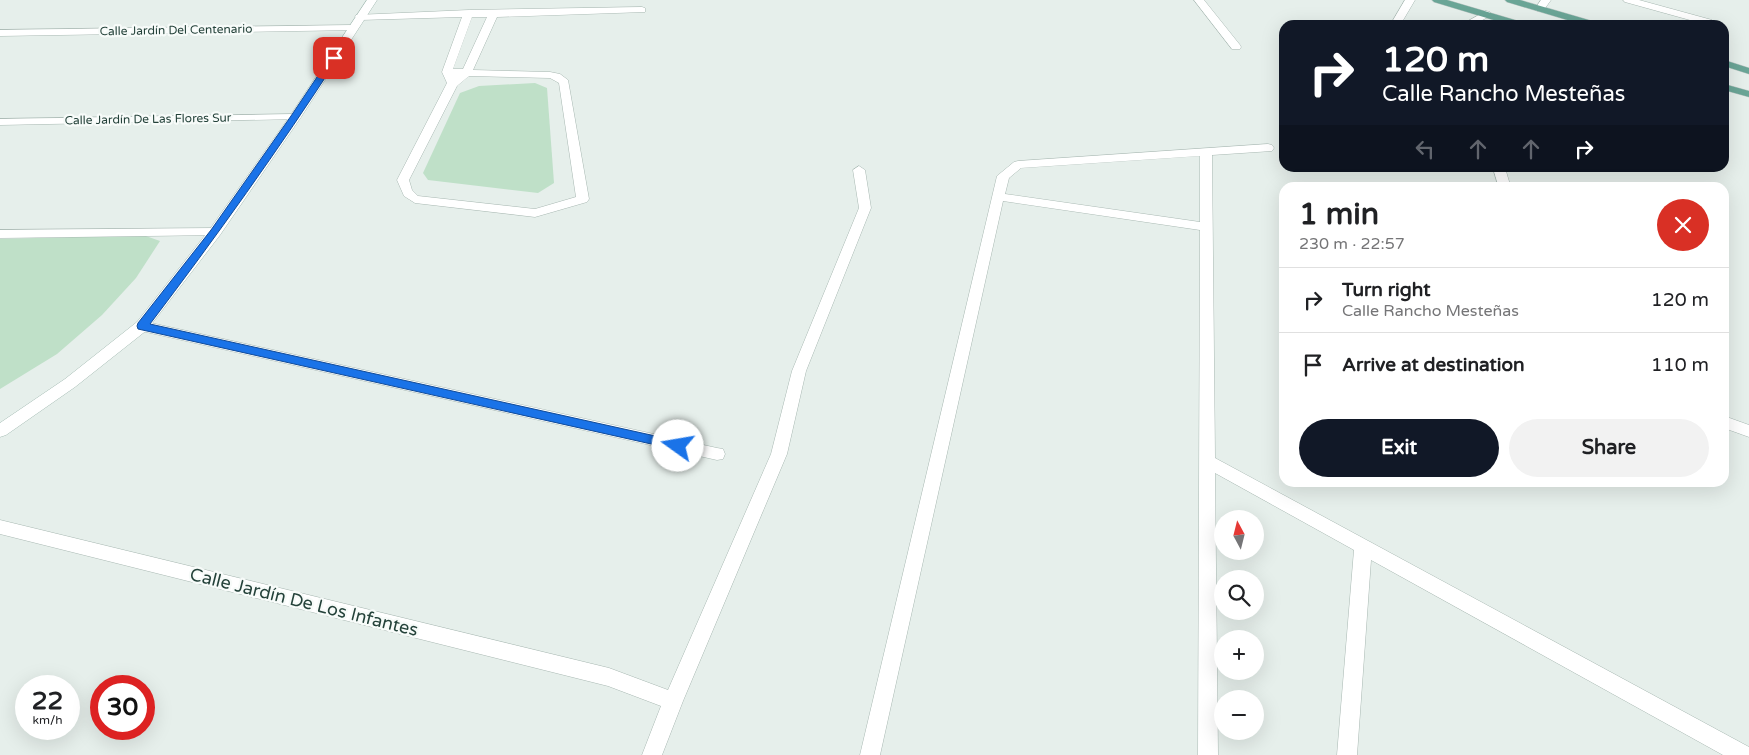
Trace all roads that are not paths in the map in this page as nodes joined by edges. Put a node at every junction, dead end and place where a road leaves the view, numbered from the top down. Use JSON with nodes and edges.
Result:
{"nodes":[{"id":1,"x":372,"y":0,"type":"edge"},
{"id":2,"x":1200,"y":0,"type":"edge"},
{"id":3,"x":1410,"y":0,"type":"edge"},
{"id":4,"x":1437,"y":0,"type":"edge"},
{"id":5,"x":1510,"y":0,"type":"edge"},
{"id":6,"x":1546,"y":0,"type":"edge"},
{"id":7,"x":1628,"y":0,"type":"edge"},
{"id":8,"x":1540,"y":9,"type":"junction"},
{"id":9,"x":642,"y":10,"type":"dead end"},
{"id":10,"x":469,"y":13,"type":"junction"},
{"id":11,"x":494,"y":13,"type":"junction"},
{"id":12,"x":1486,"y":14,"type":"junction"},
{"id":13,"x":1398,"y":20,"type":"edge"},
{"id":14,"x":1475,"y":20,"type":"edge"},
{"id":15,"x":1505,"y":20,"type":"edge"},
{"id":16,"x":1578,"y":20,"type":"edge"},
{"id":17,"x":1701,"y":20,"type":"edge"},
{"id":18,"x":357,"y":22,"type":"junction"},
{"id":19,"x":0,"y":33,"type":"edge"},
{"id":20,"x":1236,"y":47,"type":"dead end"},
{"id":21,"x":1729,"y":65,"type":"edge"},
{"id":22,"x":1749,"y":71,"type":"edge"},
{"id":23,"x":446,"y":72,"type":"junction"},
{"id":24,"x":468,"y":72,"type":"junction"},
{"id":25,"x":452,"y":84,"type":"junction"},
{"id":26,"x":1729,"y":88,"type":"edge"},
{"id":27,"x":1749,"y":94,"type":"edge"},
{"id":28,"x":295,"y":117,"type":"junction"},
{"id":29,"x":0,"y":122,"type":"edge"},
{"id":30,"x":1268,"y":148,"type":"dead end"},
{"id":31,"x":1206,"y":152,"type":"junction"},
{"id":32,"x":859,"y":170,"type":"dead end"},
{"id":33,"x":999,"y":197,"type":"junction"},
{"id":34,"x":1206,"y":227,"type":"junction"},
{"id":35,"x":215,"y":232,"type":"junction"},
{"id":36,"x":0,"y":234,"type":"edge"},
{"id":37,"x":142,"y":326,"type":"junction"},
{"id":38,"x":1729,"y":424,"type":"edge"},
{"id":39,"x":0,"y":431,"type":"edge"},
{"id":40,"x":1749,"y":431,"type":"edge"},
{"id":41,"x":717,"y":454,"type":"dead end"},
{"id":42,"x":1207,"y":461,"type":"junction"},
{"id":43,"x":0,"y":527,"type":"edge"},
{"id":44,"x":1363,"y":547,"type":"junction"},
{"id":45,"x":673,"y":701,"type":"junction"},
{"id":46,"x":652,"y":755,"type":"edge"},
{"id":47,"x":870,"y":755,"type":"edge"},
{"id":48,"x":1208,"y":755,"type":"edge"},
{"id":49,"x":1347,"y":755,"type":"edge"},
{"id":50,"x":1743,"y":755,"type":"edge"}],
"edges":[{"from":1,"to":18,"type":"street"},
{"from":2,"to":20,"type":"street"},
{"from":3,"to":13,"type":"street"},
{"from":4,"to":12,"type":"main road"},
{"from":5,"to":8,"type":"main road"},
{"from":6,"to":8,"type":"street"},
{"from":7,"to":17,"type":"street"},
{"from":8,"to":16,"type":"main road"},
{"from":9,"to":11,"type":"street","name":"Calle Jardín Del Centenario"},
{"from":10,"to":11,"type":"street","name":"Calle Jardín Del Centenario"},
{"from":10,"to":18,"type":"street","name":"Calle Jardín Del Centenario"},
{"from":10,"to":23,"type":"street"},
{"from":11,"to":24,"type":"street"},
{"from":12,"to":14,"type":"street"},
{"from":12,"to":15,"type":"main road"},
{"from":18,"to":19,"type":"street","name":"Calle Jardín Del Centenario"},
{"from":18,"to":28,"type":"street"},
{"from":21,"to":22,"type":"main road"},
{"from":23,"to":24,"type":"street"},
{"from":23,"to":25,"type":"street"},
{"from":24,"to":25,"type":"street"},
{"from":24,"to":25,"type":"street"},
{"from":26,"to":27,"type":"main road"},
{"from":28,"to":29,"type":"street","name":"Calle Jardín De Las Flores Sur"},
{"from":28,"to":35,"type":"street"},
{"from":30,"to":31,"type":"street"},
{"from":31,"to":33,"type":"street"},
{"from":31,"to":34,"type":"street"},
{"from":32,"to":45,"type":"street"},
{"from":33,"to":34,"type":"street"},
{"from":33,"to":47,"type":"street"},
{"from":34,"to":42,"type":"street"},
{"from":35,"to":36,"type":"street"},
{"from":35,"to":37,"type":"street"},
{"from":37,"to":39,"type":"street"},
{"from":37,"to":41,"type":"street"},
{"from":38,"to":40,"type":"street"},
{"from":42,"to":44,"type":"street"},
{"from":42,"to":48,"type":"street"},
{"from":43,"to":45,"type":"street","name":"Calle Jardín De Los Infantes"},
{"from":44,"to":49,"type":"street"},
{"from":44,"to":50,"type":"street"},
{"from":45,"to":46,"type":"street"}]}
